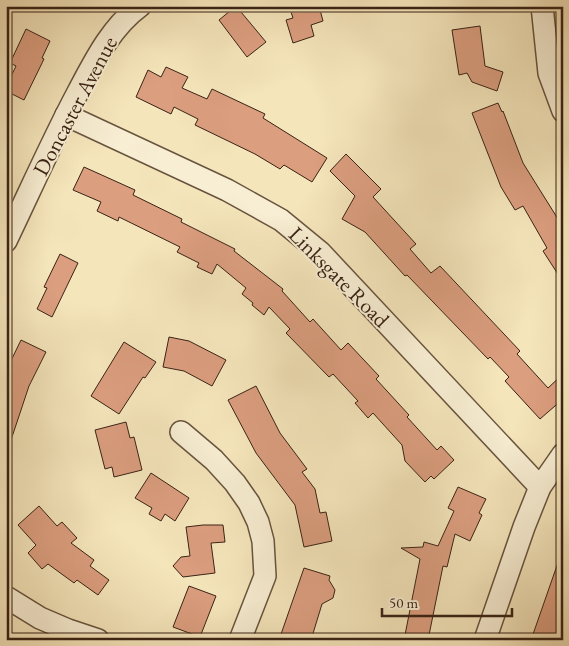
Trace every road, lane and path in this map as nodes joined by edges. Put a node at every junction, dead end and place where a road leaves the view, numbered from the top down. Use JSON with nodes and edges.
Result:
{"nodes":[{"id":1,"x":140,"y":6,"type":"edge"},
{"id":2,"x":542,"y":6,"type":"edge"},
{"id":3,"x":563,"y":111,"type":"edge"},
{"id":4,"x":66,"y":114,"type":"junction"},
{"id":5,"x":6,"y":241,"type":"edge"},
{"id":6,"x":181,"y":432,"type":"dead end"},
{"id":7,"x":563,"y":454,"type":"edge"},
{"id":8,"x":540,"y":488,"type":"junction"},
{"id":9,"x":6,"y":597,"type":"edge"},
{"id":10,"x":98,"y":640,"type":"edge"},
{"id":11,"x":240,"y":640,"type":"edge"},
{"id":12,"x":485,"y":640,"type":"edge"}],
"edges":[{"from":1,"to":4,"type":"street","name":"Doncaster Avenue"},
{"from":2,"to":3,"type":"street"},
{"from":4,"to":5,"type":"street","name":"Doncaster Avenue"},
{"from":4,"to":8,"type":"street","name":"Linksgate Road"},
{"from":6,"to":11,"type":"street"},
{"from":7,"to":8,"type":"street"},
{"from":8,"to":12,"type":"street"},
{"from":9,"to":10,"type":"street"}]}
